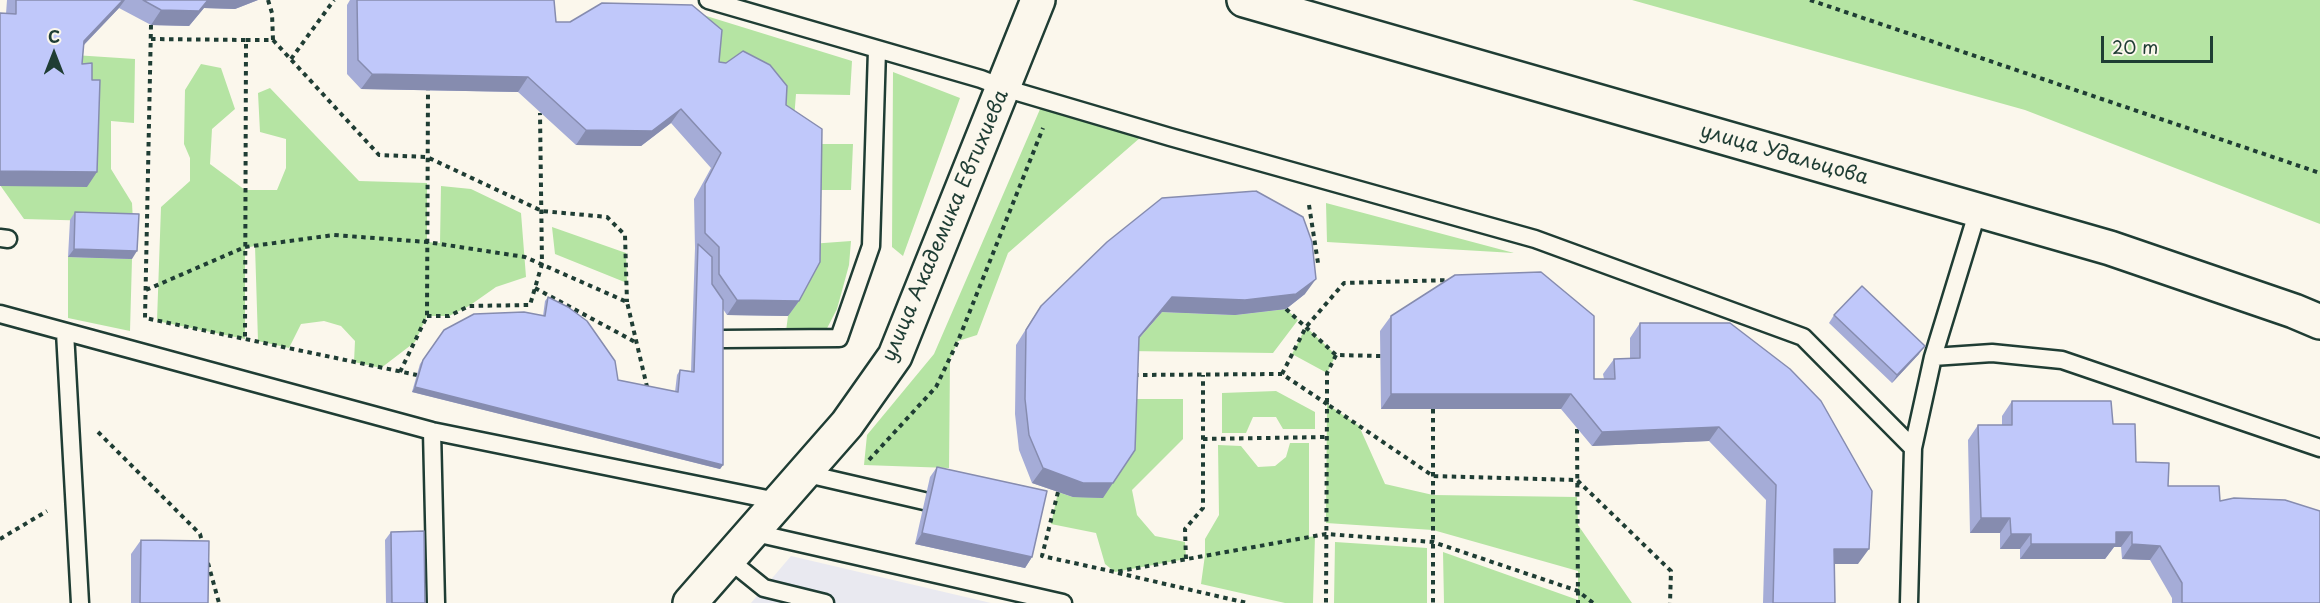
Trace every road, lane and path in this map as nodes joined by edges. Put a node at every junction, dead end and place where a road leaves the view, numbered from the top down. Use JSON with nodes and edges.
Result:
{"nodes":[{"id":1,"x":268,"y":0,"type":"edge"},
{"id":2,"x":334,"y":0,"type":"edge"},
{"id":3,"x":708,"y":0,"type":"edge"},
{"id":4,"x":1038,"y":0,"type":"edge"},
{"id":5,"x":1244,"y":0,"type":"edge"},
{"id":6,"x":1810,"y":0,"type":"edge"},
{"id":7,"x":151,"y":25,"type":"dead end"},
{"id":8,"x":151,"y":39,"type":"junction"},
{"id":9,"x":246,"y":40,"type":"junction"},
{"id":10,"x":273,"y":40,"type":"junction"},
{"id":11,"x":877,"y":50,"type":"junction"},
{"id":12,"x":291,"y":59,"type":"junction"},
{"id":13,"x":1004,"y":88,"type":"junction"},
{"id":14,"x":428,"y":90,"type":"edge"},
{"id":15,"x":1053,"y":102,"type":"junction"},
{"id":16,"x":540,"y":113,"type":"edge"},
{"id":17,"x":427,"y":157,"type":"junction"},
{"id":18,"x":2320,"y":173,"type":"edge"},
{"id":19,"x":1305,"y":174,"type":"junction"},
{"id":20,"x":1978,"y":210,"type":"junction"},
{"id":21,"x":542,"y":211,"type":"junction"},
{"id":22,"x":427,"y":242,"type":"junction"},
{"id":23,"x":245,"y":248,"type":"junction"},
{"id":24,"x":542,"y":264,"type":"junction"},
{"id":25,"x":1303,"y":270,"type":"edge"},
{"id":26,"x":1458,"y":280,"type":"edge"},
{"id":27,"x":535,"y":288,"type":"junction"},
{"id":28,"x":146,"y":290,"type":"junction"},
{"id":29,"x":627,"y":302,"type":"junction"},
{"id":30,"x":1286,"y":309,"type":"edge"},
{"id":31,"x":0,"y":314,"type":"edge"},
{"id":32,"x":427,"y":316,"type":"junction"},
{"id":33,"x":2320,"y":322,"type":"edge"},
{"id":34,"x":1306,"y":327,"type":"junction"},
{"id":35,"x":65,"y":332,"type":"junction"},
{"id":36,"x":245,"y":339,"type":"junction"},
{"id":37,"x":724,"y":339,"type":"edge"},
{"id":38,"x":637,"y":343,"type":"junction"},
{"id":39,"x":1336,"y":355,"type":"junction"},
{"id":40,"x":1381,"y":356,"type":"dead end"},
{"id":41,"x":1933,"y":357,"type":"junction"},
{"id":42,"x":400,"y":372,"type":"junction"},
{"id":43,"x":1282,"y":374,"type":"junction"},
{"id":44,"x":417,"y":375,"type":"edge"},
{"id":45,"x":1127,"y":375,"type":"edge"},
{"id":46,"x":1203,"y":375,"type":"junction"},
{"id":47,"x":649,"y":392,"type":"edge"},
{"id":48,"x":69,"y":402,"type":"junction"},
{"id":49,"x":1327,"y":404,"type":"junction"},
{"id":50,"x":1433,"y":409,"type":"edge"},
{"id":51,"x":1577,"y":429,"type":"edge"},
{"id":52,"x":432,"y":431,"type":"junction"},
{"id":53,"x":1326,"y":437,"type":"junction"},
{"id":54,"x":1203,"y":439,"type":"junction"},
{"id":55,"x":1913,"y":448,"type":"junction"},
{"id":56,"x":2320,"y":448,"type":"edge"},
{"id":57,"x":803,"y":473,"type":"junction"},
{"id":58,"x":1433,"y":476,"type":"junction"},
{"id":59,"x":1577,"y":480,"type":"junction"},
{"id":60,"x":847,"y":483,"type":"junction"},
{"id":61,"x":1058,"y":492,"type":"edge"},
{"id":62,"x":74,"y":495,"type":"junction"},
{"id":63,"x":777,"y":501,"type":"junction"},
{"id":64,"x":924,"y":501,"type":"dead end"},
{"id":65,"x":751,"y":532,"type":"junction"},
{"id":66,"x":1326,"y":534,"type":"junction"},
{"id":67,"x":0,"y":539,"type":"edge"},
{"id":68,"x":1433,"y":542,"type":"junction"},
{"id":69,"x":203,"y":545,"type":"edge"},
{"id":70,"x":206,"y":557,"type":"edge"},
{"id":71,"x":728,"y":559,"type":"junction"},
{"id":72,"x":1186,"y":559,"type":"junction"},
{"id":73,"x":1115,"y":572,"type":"junction"},
{"id":74,"x":1578,"y":591,"type":"junction"},
{"id":75,"x":1912,"y":600,"type":"edge"},
{"id":76,"x":80,"y":603,"type":"edge"},
{"id":77,"x":219,"y":603,"type":"edge"},
{"id":78,"x":436,"y":603,"type":"edge"},
{"id":79,"x":690,"y":603,"type":"edge"},
{"id":80,"x":825,"y":603,"type":"edge"},
{"id":81,"x":1063,"y":603,"type":"edge"},
{"id":82,"x":1247,"y":603,"type":"edge"},
{"id":83,"x":1326,"y":603,"type":"edge"},
{"id":84,"x":1433,"y":603,"type":"edge"},
{"id":85,"x":1578,"y":603,"type":"edge"},
{"id":86,"x":1593,"y":603,"type":"edge"},
{"id":87,"x":1670,"y":603,"type":"edge"}],
"edges":[{"from":1,"to":10,"type":"path"},
{"from":2,"to":12,"type":"path"},
{"from":3,"to":11,"type":"lane"},
{"from":4,"to":13,"type":"street","name":"улица Академика Евтихиева"},
{"from":5,"to":20,"type":"street","name":"улица Удальцова"},
{"from":6,"to":18,"type":"path"},
{"from":7,"to":8,"type":"path"},
{"from":8,"to":9,"type":"path"},
{"from":8,"to":28,"type":"path"},
{"from":9,"to":10,"type":"path"},
{"from":9,"to":23,"type":"path"},
{"from":10,"to":12,"type":"path"},
{"from":11,"to":13,"type":"lane"},
{"from":11,"to":37,"type":"lane"},
{"from":12,"to":17,"type":"path"},
{"from":13,"to":15,"type":"lane"},
{"from":13,"to":57,"type":"street","name":"улица Академика Евтихиева"},
{"from":14,"to":17,"type":"path"},
{"from":15,"to":19,"type":"lane"},
{"from":15,"to":60,"type":"path"},
{"from":16,"to":21,"type":"path"},
{"from":17,"to":21,"type":"path"},
{"from":17,"to":22,"type":"path"},
{"from":19,"to":25,"type":"path"},
{"from":19,"to":55,"type":"lane"},
{"from":20,"to":33,"type":"street","name":"улица Удальцова"},
{"from":20,"to":41,"type":"lane"},
{"from":21,"to":24,"type":"path"},
{"from":21,"to":29,"type":"path"},
{"from":22,"to":23,"type":"path"},
{"from":22,"to":24,"type":"path"},
{"from":22,"to":32,"type":"path"},
{"from":23,"to":28,"type":"path"},
{"from":23,"to":36,"type":"path"},
{"from":24,"to":27,"type":"path"},
{"from":24,"to":29,"type":"path"},
{"from":26,"to":34,"type":"path"},
{"from":27,"to":32,"type":"path"},
{"from":27,"to":38,"type":"path"},
{"from":28,"to":36,"type":"path"},
{"from":29,"to":38,"type":"path"},
{"from":30,"to":34,"type":"path"},
{"from":31,"to":35,"type":"lane"},
{"from":32,"to":42,"type":"path"},
{"from":34,"to":39,"type":"path"},
{"from":34,"to":43,"type":"path"},
{"from":35,"to":48,"type":"lane"},
{"from":35,"to":52,"type":"lane"},
{"from":36,"to":42,"type":"path"},
{"from":38,"to":47,"type":"path"},
{"from":39,"to":40,"type":"path"},
{"from":39,"to":49,"type":"path"},
{"from":41,"to":55,"type":"lane"},
{"from":41,"to":56,"type":"lane"},
{"from":42,"to":44,"type":"path"},
{"from":43,"to":46,"type":"path"},
{"from":43,"to":49,"type":"path"},
{"from":45,"to":46,"type":"path"},
{"from":46,"to":54,"type":"path"},
{"from":48,"to":62,"type":"lane"},
{"from":48,"to":69,"type":"path"},
{"from":49,"to":53,"type":"path"},
{"from":49,"to":58,"type":"path"},
{"from":50,"to":58,"type":"path"},
{"from":51,"to":59,"type":"path"},
{"from":52,"to":63,"type":"lane"},
{"from":52,"to":78,"type":"lane"},
{"from":53,"to":54,"type":"path"},
{"from":53,"to":66,"type":"path"},
{"from":54,"to":72,"type":"path"},
{"from":55,"to":75,"type":"lane"},
{"from":57,"to":60,"type":"lane"},
{"from":57,"to":63,"type":"street","name":"улица Академика Евтихиева"},
{"from":58,"to":59,"type":"path"},
{"from":58,"to":68,"type":"path"},
{"from":59,"to":74,"type":"path"},
{"from":59,"to":87,"type":"path"},
{"from":60,"to":64,"type":"lane"},
{"from":61,"to":73,"type":"path"},
{"from":62,"to":67,"type":"path"},
{"from":62,"to":76,"type":"lane"},
{"from":63,"to":65,"type":"street","name":"улица Академика Евтихиева"},
{"from":65,"to":71,"type":"street","name":"улица Академика Евтихиева"},
{"from":65,"to":81,"type":"lane"},
{"from":66,"to":68,"type":"path"},
{"from":66,"to":72,"type":"path"},
{"from":66,"to":83,"type":"path"},
{"from":68,"to":74,"type":"path"},
{"from":68,"to":84,"type":"path"},
{"from":70,"to":77,"type":"path"},
{"from":71,"to":79,"type":"street","name":"улица Академика Евтихиева"},
{"from":71,"to":80,"type":"lane"},
{"from":72,"to":73,"type":"path"},
{"from":73,"to":82,"type":"path"},
{"from":74,"to":85,"type":"path"},
{"from":74,"to":86,"type":"path"}]}
